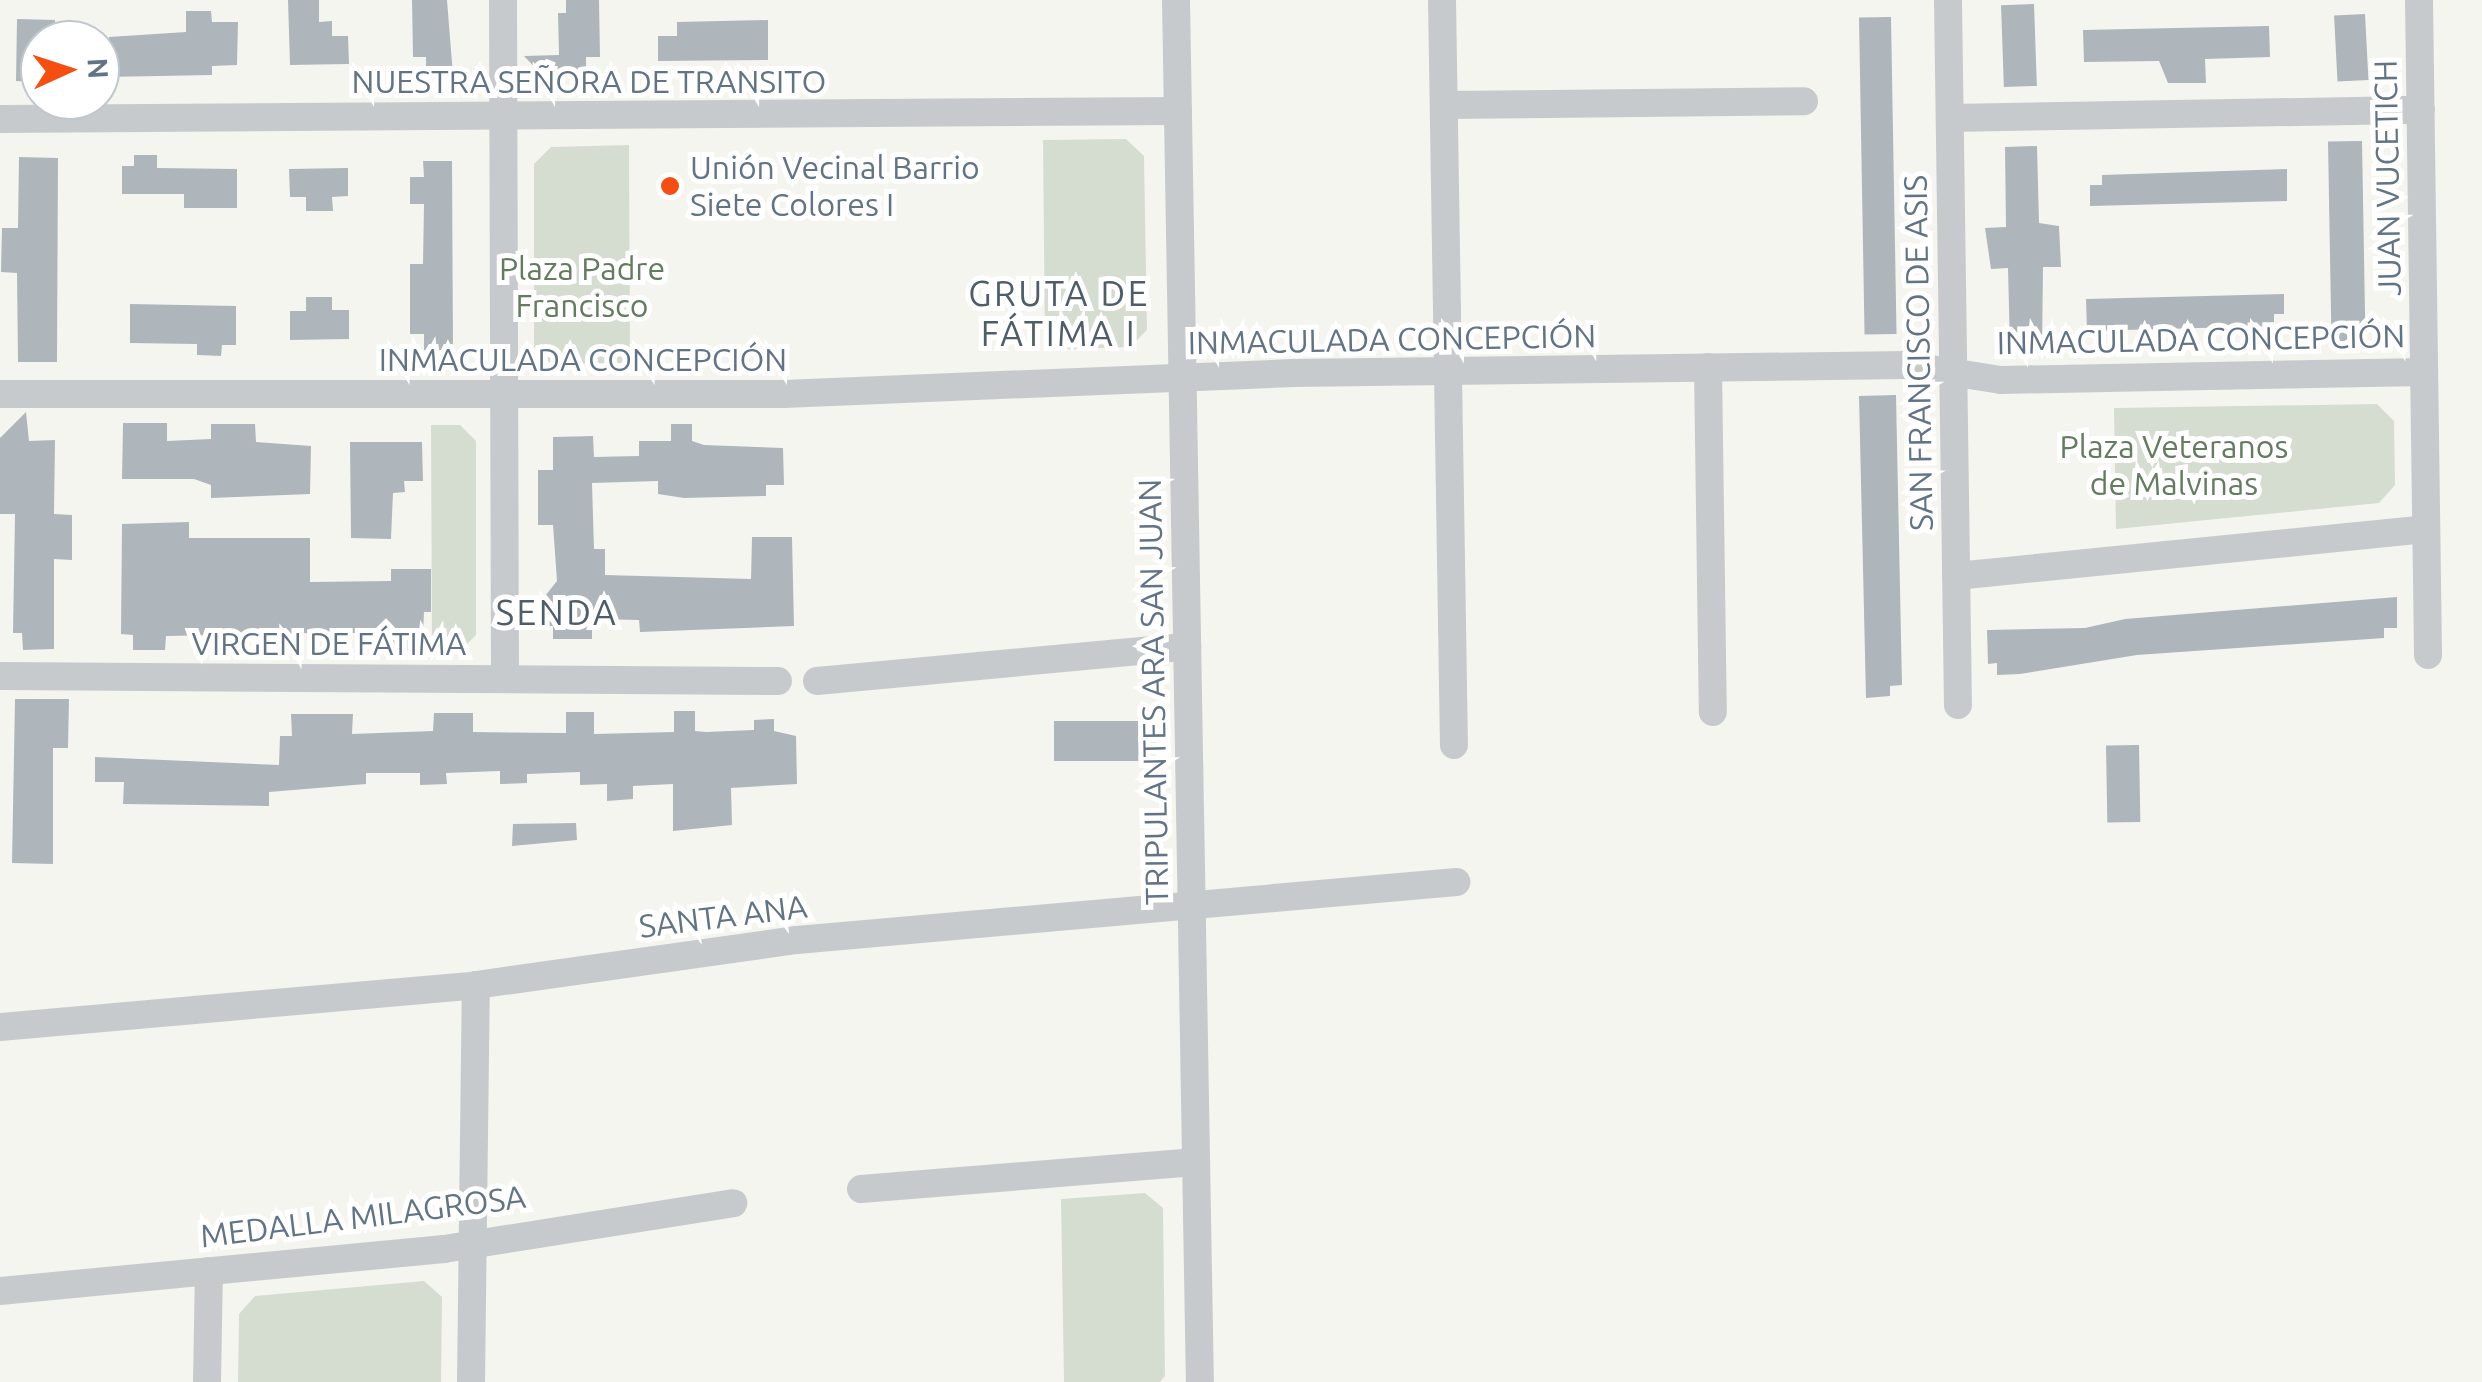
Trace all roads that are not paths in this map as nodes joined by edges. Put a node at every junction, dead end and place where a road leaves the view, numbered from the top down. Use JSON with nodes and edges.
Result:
{"nodes":[{"id":1,"x":503,"y":0,"type":"edge"},
{"id":2,"x":1176,"y":0,"type":"edge"},
{"id":3,"x":1442,"y":0,"type":"edge"},
{"id":4,"x":1948,"y":0,"type":"edge"},
{"id":5,"x":2419,"y":0,"type":"edge"},
{"id":6,"x":1804,"y":101,"type":"dead end"},
{"id":7,"x":1444,"y":105,"type":"junction"},
{"id":8,"x":2421,"y":110,"type":"junction"},
{"id":9,"x":1178,"y":112,"type":"junction"},
{"id":10,"x":504,"y":117,"type":"junction"},
{"id":11,"x":1950,"y":118,"type":"junction"},
{"id":12,"x":0,"y":120,"type":"edge"},
{"id":13,"x":1708,"y":367,"type":"junction"},
{"id":14,"x":1448,"y":371,"type":"junction"},
{"id":15,"x":1953,"y":372,"type":"junction"},
{"id":16,"x":2424,"y":372,"type":"junction"},
{"id":17,"x":1182,"y":378,"type":"junction"},
{"id":18,"x":0,"y":394,"type":"edge"},
{"id":19,"x":504,"y":394,"type":"junction"},
{"id":20,"x":2426,"y":529,"type":"junction"},
{"id":21,"x":1956,"y":576,"type":"junction"},
{"id":22,"x":1187,"y":647,"type":"junction"},
{"id":23,"x":2428,"y":655,"type":"dead end"},
{"id":24,"x":0,"y":676,"type":"edge"},
{"id":25,"x":505,"y":679,"type":"junction"},
{"id":26,"x":778,"y":681,"type":"dead end"},
{"id":27,"x":817,"y":681,"type":"dead end"},
{"id":28,"x":1958,"y":705,"type":"dead end"},
{"id":29,"x":1713,"y":712,"type":"dead end"},
{"id":30,"x":1454,"y":745,"type":"dead end"},
{"id":31,"x":1456,"y":882,"type":"dead end"},
{"id":32,"x":1191,"y":906,"type":"junction"},
{"id":33,"x":476,"y":984,"type":"junction"},
{"id":34,"x":0,"y":1027,"type":"edge"},
{"id":35,"x":1196,"y":1162,"type":"junction"},
{"id":36,"x":861,"y":1190,"type":"dead end"},
{"id":37,"x":734,"y":1203,"type":"dead end"},
{"id":38,"x":473,"y":1242,"type":"junction"},
{"id":39,"x":209,"y":1271,"type":"junction"},
{"id":40,"x":0,"y":1291,"type":"edge"},
{"id":41,"x":208,"y":1382,"type":"edge"},
{"id":42,"x":471,"y":1382,"type":"edge"},
{"id":43,"x":1200,"y":1382,"type":"edge"}],
"edges":[{"from":1,"to":10,"type":"street"},
{"from":2,"to":9,"type":"street","name":"TRIPULANTES ARA SAN JUAN"},
{"from":3,"to":7,"type":"street"},
{"from":4,"to":11,"type":"street","name":"SAN FRANCISCO DE ASIS"},
{"from":5,"to":8,"type":"street","name":"JUAN VUCETICH"},
{"from":6,"to":7,"type":"street"},
{"from":7,"to":14,"type":"street"},
{"from":8,"to":11,"type":"street"},
{"from":8,"to":16,"type":"street","name":"JUAN VUCETICH"},
{"from":9,"to":10,"type":"street","name":"NUESTRA SEÑORA DE TRANSITO"},
{"from":9,"to":17,"type":"street","name":"TRIPULANTES ARA SAN JUAN"},
{"from":10,"to":12,"type":"street","name":"NUESTRA SEÑORA DE TRANSITO"},
{"from":10,"to":19,"type":"street"},
{"from":11,"to":15,"type":"street","name":"SAN FRANCISCO DE ASIS"},
{"from":13,"to":14,"type":"street","name":"INMACULADA CONCEPCIÓN"},
{"from":13,"to":15,"type":"street","name":"INMACULADA CONCEPCIÓN"},
{"from":13,"to":29,"type":"street"},
{"from":14,"to":17,"type":"street","name":"INMACULADA CONCEPCIÓN"},
{"from":14,"to":30,"type":"street"},
{"from":15,"to":16,"type":"street","name":"INMACULADA CONCEPCIÓN"},
{"from":15,"to":21,"type":"street","name":"SAN FRANCISCO DE ASIS"},
{"from":16,"to":20,"type":"street","name":"JUAN VUCETICH"},
{"from":17,"to":19,"type":"street","name":"INMACULADA CONCEPCIÓN"},
{"from":17,"to":22,"type":"street","name":"TRIPULANTES ARA SAN JUAN"},
{"from":18,"to":19,"type":"street","name":"INMACULADA CONCEPCIÓN"},
{"from":19,"to":25,"type":"street"},
{"from":20,"to":21,"type":"street"},
{"from":20,"to":23,"type":"street","name":"JUAN VUCETICH"},
{"from":21,"to":28,"type":"street","name":"SAN FRANCISCO DE ASIS"},
{"from":22,"to":27,"type":"street"},
{"from":22,"to":32,"type":"street","name":"TRIPULANTES ARA SAN JUAN"},
{"from":24,"to":25,"type":"street","name":"VIRGEN DE FÁTIMA"},
{"from":25,"to":26,"type":"street","name":"VIRGEN DE FÁTIMA"},
{"from":31,"to":32,"type":"street","name":"SANTA ANA"},
{"from":32,"to":33,"type":"street","name":"SANTA ANA"},
{"from":32,"to":35,"type":"street","name":"TRIPULANTES ARA SAN JUAN"},
{"from":33,"to":34,"type":"street","name":"SANTA ANA"},
{"from":33,"to":38,"type":"street"},
{"from":35,"to":36,"type":"street"},
{"from":35,"to":43,"type":"street","name":"TRIPULANTES ARA SAN JUAN"},
{"from":37,"to":38,"type":"street","name":"MEDALLA MILAGROSA"},
{"from":38,"to":39,"type":"street","name":"MEDALLA MILAGROSA"},
{"from":38,"to":42,"type":"street"},
{"from":39,"to":40,"type":"street","name":"MEDALLA MILAGROSA"},
{"from":39,"to":41,"type":"street"}]}
